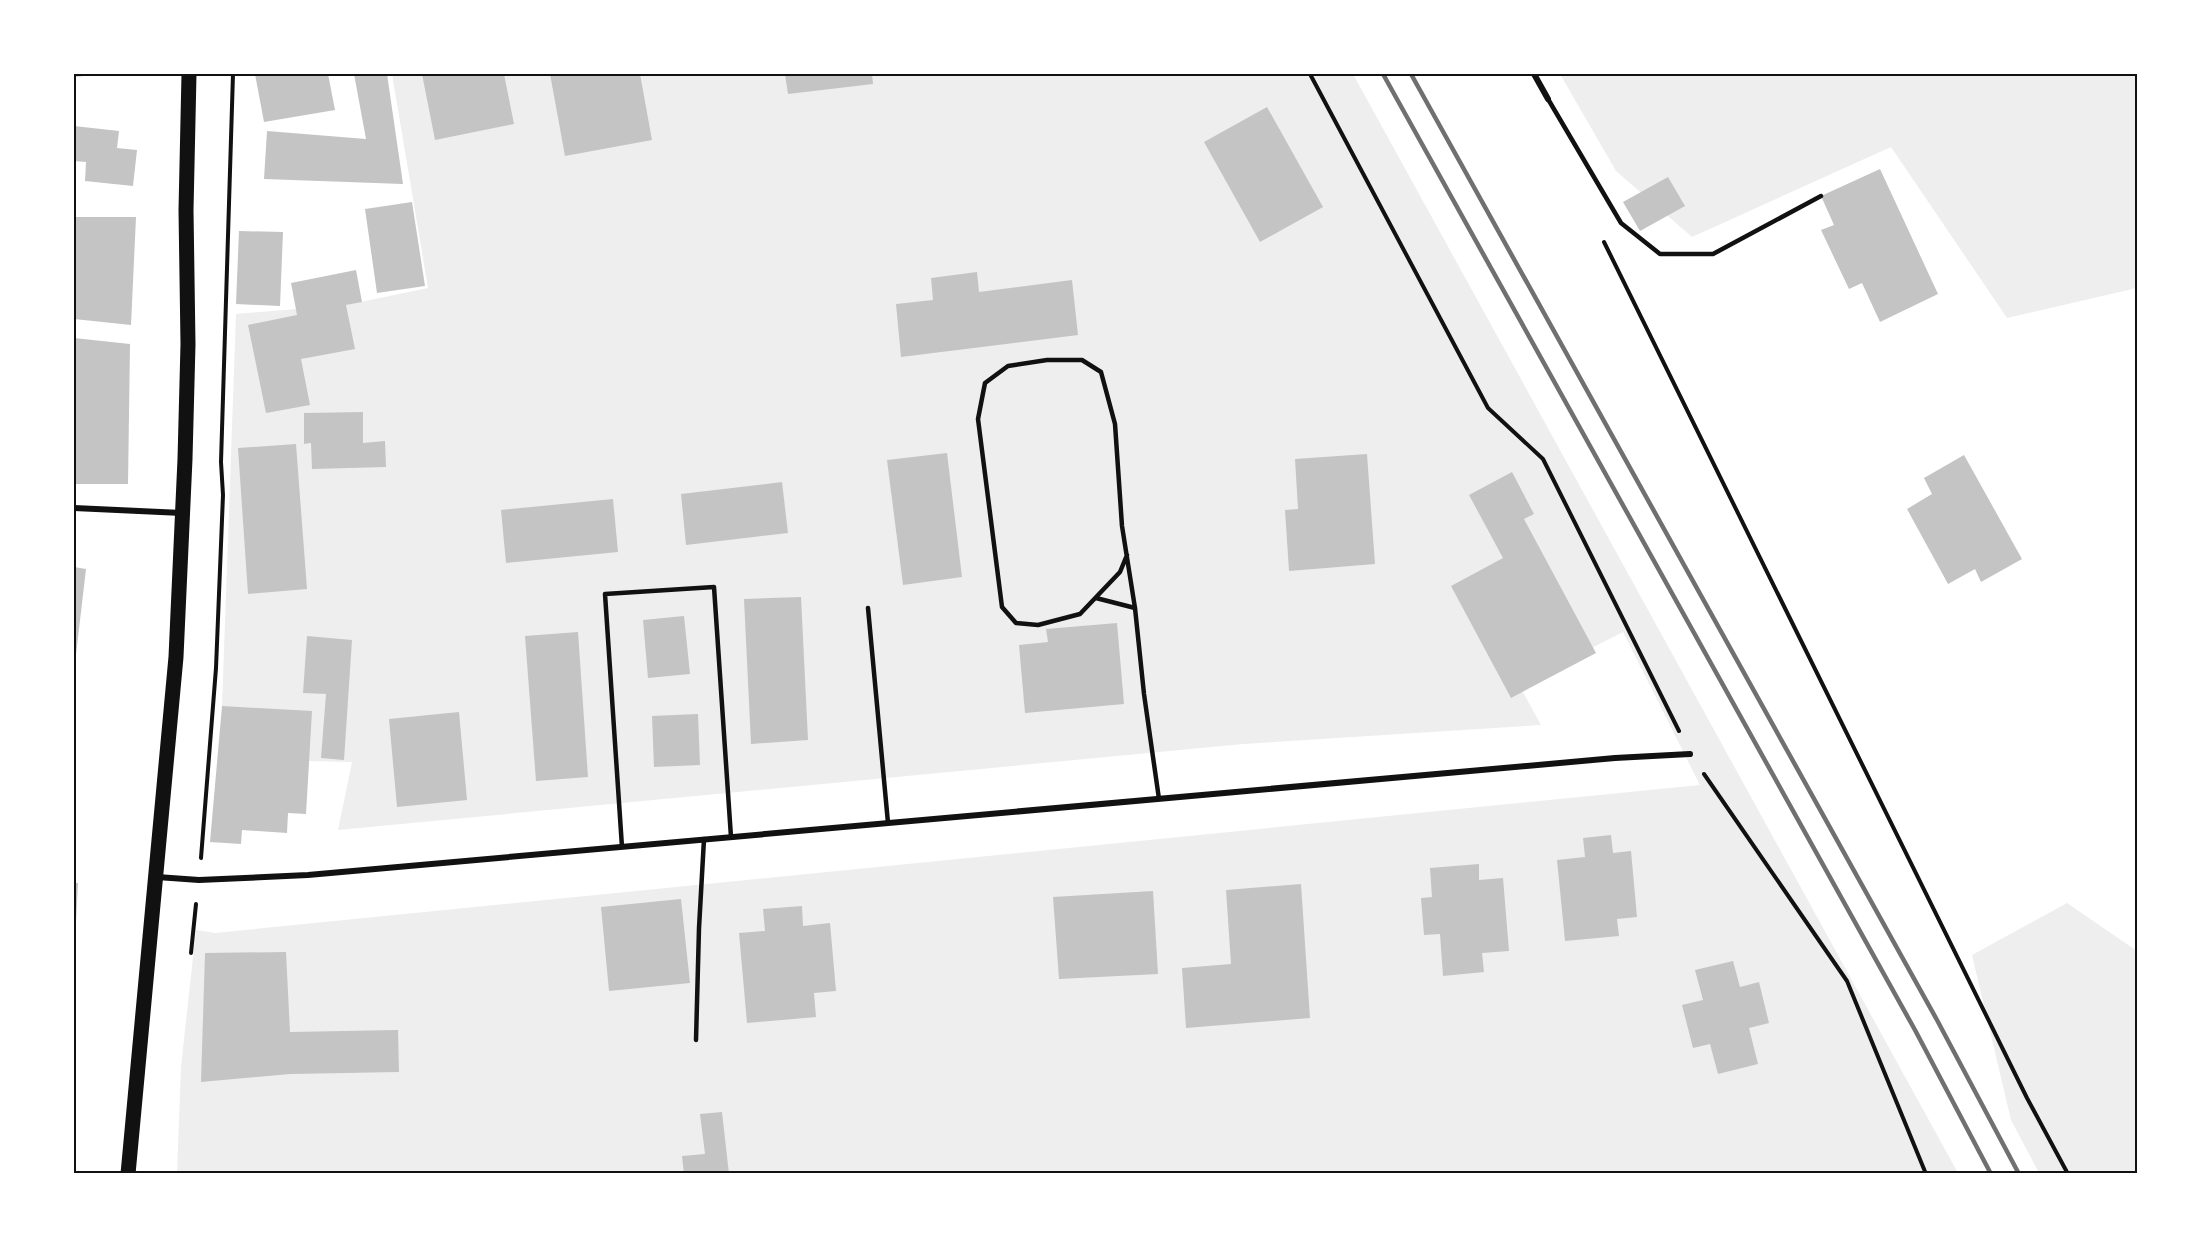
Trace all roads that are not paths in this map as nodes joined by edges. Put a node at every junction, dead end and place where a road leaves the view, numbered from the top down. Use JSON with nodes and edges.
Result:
{"nodes":[{"id":1,"x":189,"y":74,"type":"edge"},
{"id":2,"x":1534,"y":74,"type":"edge"},
{"id":3,"x":1548,"y":99,"type":"joint"},
{"id":4,"x":1821,"y":196,"type":"dead end"},
{"id":5,"x":74,"y":508,"type":"edge"},
{"id":6,"x":183,"y":513,"type":"junction"},
{"id":7,"x":1126,"y":555,"type":"junction"},
{"id":8,"x":1096,"y":598,"type":"junction"},
{"id":9,"x":868,"y":608,"type":"dead end"},
{"id":10,"x":1135,"y":608,"type":"junction"},
{"id":11,"x":1690,"y":754,"type":"road end"},
{"id":12,"x":1159,"y":799,"type":"junction"},
{"id":13,"x":888,"y":823,"type":"junction"},
{"id":14,"x":731,"y":837,"type":"junction"},
{"id":15,"x":704,"y":839,"type":"junction"},
{"id":16,"x":622,"y":847,"type":"junction"},
{"id":17,"x":157,"y":877,"type":"junction"},
{"id":18,"x":696,"y":1040,"type":"dead end"},
{"id":19,"x":128,"y":1173,"type":"edge"}],
"edges":[{"from":1,"to":6,"type":"main road"},
{"from":2,"to":3,"type":"street"},
{"from":3,"to":4,"type":"lane"},
{"from":5,"to":6,"type":"street"},
{"from":6,"to":17,"type":"main road"},
{"from":7,"to":8,"type":"lane"},
{"from":7,"to":8,"type":"lane"},
{"from":7,"to":10,"type":"lane"},
{"from":8,"to":10,"type":"lane"},
{"from":9,"to":13,"type":"lane"},
{"from":10,"to":12,"type":"lane"},
{"from":11,"to":12,"type":"street"},
{"from":12,"to":13,"type":"street"},
{"from":13,"to":14,"type":"street"},
{"from":14,"to":15,"type":"street"},
{"from":14,"to":16,"type":"lane"},
{"from":15,"to":16,"type":"street"},
{"from":15,"to":18,"type":"lane"},
{"from":16,"to":17,"type":"street"},
{"from":17,"to":19,"type":"main road"}]}
